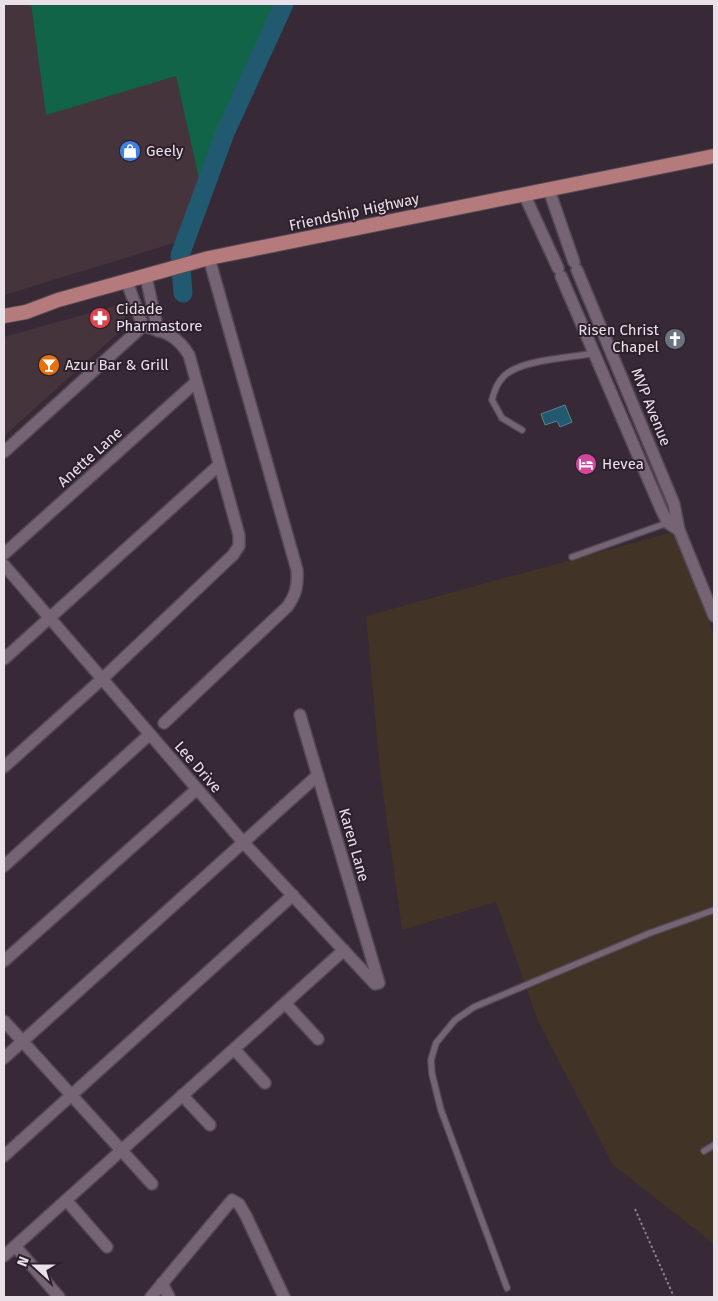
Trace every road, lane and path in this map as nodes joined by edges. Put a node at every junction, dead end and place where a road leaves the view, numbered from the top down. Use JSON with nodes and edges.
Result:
{"nodes":[{"id":1,"x":714,"y":156,"type":"edge"},
{"id":2,"x":549,"y":190,"type":"junction"},
{"id":3,"x":524,"y":194,"type":"junction"},
{"id":4,"x":209,"y":258,"type":"junction"},
{"id":5,"x":153,"y":275,"type":"junction"},
{"id":6,"x":127,"y":282,"type":"junction"},
{"id":7,"x":584,"y":288,"type":"junction"},
{"id":8,"x":570,"y":294,"type":"junction"},
{"id":9,"x":151,"y":296,"type":"junction"},
{"id":10,"x":134,"y":301,"type":"junction"},
{"id":11,"x":4,"y":316,"type":"edge"},
{"id":12,"x":143,"y":326,"type":"junction"},
{"id":13,"x":158,"y":331,"type":"junction"},
{"id":14,"x":609,"y":347,"type":"junction"},
{"id":15,"x":595,"y":353,"type":"junction"},
{"id":16,"x":196,"y":382,"type":"junction"},
{"id":17,"x":628,"y":390,"type":"junction"},
{"id":18,"x":613,"y":396,"type":"junction"},
{"id":19,"x":522,"y":430,"type":"dead end"},
{"id":20,"x":4,"y":452,"type":"edge"},
{"id":21,"x":219,"y":465,"type":"junction"},
{"id":22,"x":674,"y":504,"type":"junction"},
{"id":23,"x":661,"y":509,"type":"junction"},
{"id":24,"x":675,"y":524,"type":"junction"},
{"id":25,"x":4,"y":554,"type":"edge"},
{"id":26,"x":572,"y":557,"type":"dead end"},
{"id":27,"x":4,"y":565,"type":"edge"},
{"id":28,"x":714,"y":616,"type":"edge"},
{"id":29,"x":50,"y":618,"type":"junction"},
{"id":30,"x":4,"y":659,"type":"edge"},
{"id":31,"x":102,"y":679,"type":"junction"},
{"id":32,"x":300,"y":716,"type":"dead end"},
{"id":33,"x":164,"y":723,"type":"dead end"},
{"id":34,"x":150,"y":734,"type":"junction"},
{"id":35,"x":4,"y":766,"type":"edge"},
{"id":36,"x":318,"y":775,"type":"junction"},
{"id":37,"x":197,"y":789,"type":"junction"},
{"id":38,"x":243,"y":842,"type":"junction"},
{"id":39,"x":4,"y":866,"type":"edge"},
{"id":40,"x":293,"y":895,"type":"junction"},
{"id":41,"x":714,"y":910,"type":"edge"},
{"id":42,"x":344,"y":950,"type":"junction"},
{"id":43,"x":4,"y":961,"type":"edge"},
{"id":44,"x":377,"y":984,"type":"joint"},
{"id":45,"x":285,"y":1003,"type":"junction"},
{"id":46,"x":4,"y":1021,"type":"edge"},
{"id":47,"x":318,"y":1038,"type":"dead end"},
{"id":48,"x":22,"y":1042,"type":"junction"},
{"id":49,"x":234,"y":1048,"type":"junction"},
{"id":50,"x":4,"y":1058,"type":"edge"},
{"id":51,"x":265,"y":1083,"type":"dead end"},
{"id":52,"x":182,"y":1095,"type":"junction"},
{"id":53,"x":71,"y":1096,"type":"junction"},
{"id":54,"x":210,"y":1125,"type":"dead end"},
{"id":55,"x":714,"y":1146,"type":"edge"},
{"id":56,"x":120,"y":1151,"type":"junction"},
{"id":57,"x":704,"y":1151,"type":"dead end"},
{"id":58,"x":4,"y":1156,"type":"edge"},
{"id":59,"x":152,"y":1184,"type":"dead end"},
{"id":60,"x":66,"y":1200,"type":"junction"},
{"id":61,"x":635,"y":1209,"type":"dead end"},
{"id":62,"x":15,"y":1246,"type":"junction"},
{"id":63,"x":107,"y":1248,"type":"dead end"},
{"id":64,"x":4,"y":1256,"type":"edge"},
{"id":65,"x":162,"y":1283,"type":"junction"},
{"id":66,"x":507,"y":1288,"type":"dead end"},
{"id":67,"x":58,"y":1297,"type":"edge"},
{"id":68,"x":152,"y":1297,"type":"edge"},
{"id":69,"x":169,"y":1297,"type":"edge"},
{"id":70,"x":284,"y":1297,"type":"edge"},
{"id":71,"x":674,"y":1297,"type":"edge"}],
"edges":[{"from":1,"to":2,"type":"main road","name":"Friendship Highway"},
{"from":2,"to":3,"type":"main road","name":"Friendship Highway"},
{"from":2,"to":7,"type":"street","name":"MVP Avenue"},
{"from":3,"to":4,"type":"main road","name":"Friendship Highway"},
{"from":3,"to":8,"type":"street","name":"MVP Avenue"},
{"from":4,"to":5,"type":"main road","name":"Friendship Highway"},
{"from":4,"to":33,"type":"street"},
{"from":5,"to":6,"type":"main road","name":"Friendship Highway"},
{"from":5,"to":9,"type":"street"},
{"from":6,"to":10,"type":"street"},
{"from":6,"to":11,"type":"main road","name":"Friendship Highway"},
{"from":7,"to":8,"type":"street"},
{"from":7,"to":14,"type":"street","name":"MVP Avenue"},
{"from":8,"to":15,"type":"street","name":"MVP Avenue"},
{"from":9,"to":10,"type":"street"},
{"from":9,"to":13,"type":"street"},
{"from":10,"to":12,"type":"street"},
{"from":12,"to":13,"type":"street"},
{"from":12,"to":20,"type":"street"},
{"from":13,"to":16,"type":"street"},
{"from":14,"to":15,"type":"street"},
{"from":14,"to":17,"type":"street","name":"MVP Avenue"},
{"from":15,"to":18,"type":"street","name":"MVP Avenue"},
{"from":15,"to":19,"type":"lane"},
{"from":16,"to":21,"type":"street"},
{"from":16,"to":25,"type":"street","name":"Anette Lane"},
{"from":17,"to":18,"type":"lane"},
{"from":17,"to":22,"type":"street","name":"MVP Avenue"},
{"from":18,"to":23,"type":"street","name":"MVP Avenue"},
{"from":21,"to":29,"type":"street"},
{"from":21,"to":31,"type":"street"},
{"from":22,"to":23,"type":"lane"},
{"from":22,"to":24,"type":"street","name":"MVP Avenue"},
{"from":23,"to":24,"type":"street","name":"MVP Avenue"},
{"from":24,"to":26,"type":"lane"},
{"from":24,"to":28,"type":"street","name":"MVP Avenue"},
{"from":27,"to":29,"type":"street","name":"Lee Drive"},
{"from":29,"to":30,"type":"street"},
{"from":29,"to":31,"type":"street","name":"Lee Drive"},
{"from":31,"to":34,"type":"street","name":"Lee Drive"},
{"from":31,"to":35,"type":"street"},
{"from":32,"to":36,"type":"street","name":"Karen Lane"},
{"from":34,"to":37,"type":"street","name":"Lee Drive"},
{"from":34,"to":39,"type":"street"},
{"from":36,"to":38,"type":"street"},
{"from":36,"to":44,"type":"street","name":"Karen Lane"},
{"from":37,"to":38,"type":"street","name":"Lee Drive"},
{"from":37,"to":43,"type":"street"},
{"from":38,"to":40,"type":"street","name":"Lee Drive"},
{"from":38,"to":48,"type":"street"},
{"from":40,"to":42,"type":"street","name":"Lee Drive"},
{"from":40,"to":53,"type":"street"},
{"from":41,"to":66,"type":"lane"},
{"from":42,"to":44,"type":"street","name":"Lee Drive"},
{"from":42,"to":45,"type":"street"},
{"from":45,"to":47,"type":"street"},
{"from":45,"to":49,"type":"street"},
{"from":46,"to":48,"type":"street"},
{"from":48,"to":50,"type":"street"},
{"from":48,"to":53,"type":"street"},
{"from":49,"to":51,"type":"street"},
{"from":49,"to":52,"type":"street"},
{"from":52,"to":54,"type":"street"},
{"from":52,"to":56,"type":"street"},
{"from":53,"to":56,"type":"street"},
{"from":53,"to":58,"type":"street"},
{"from":55,"to":57,"type":"lane"},
{"from":56,"to":59,"type":"street"},
{"from":56,"to":60,"type":"street"},
{"from":60,"to":62,"type":"street"},
{"from":60,"to":63,"type":"street"},
{"from":61,"to":71,"type":"path"},
{"from":62,"to":64,"type":"street"},
{"from":62,"to":67,"type":"street"},
{"from":65,"to":68,"type":"street"},
{"from":65,"to":69,"type":"street"},
{"from":65,"to":70,"type":"street"}]}
